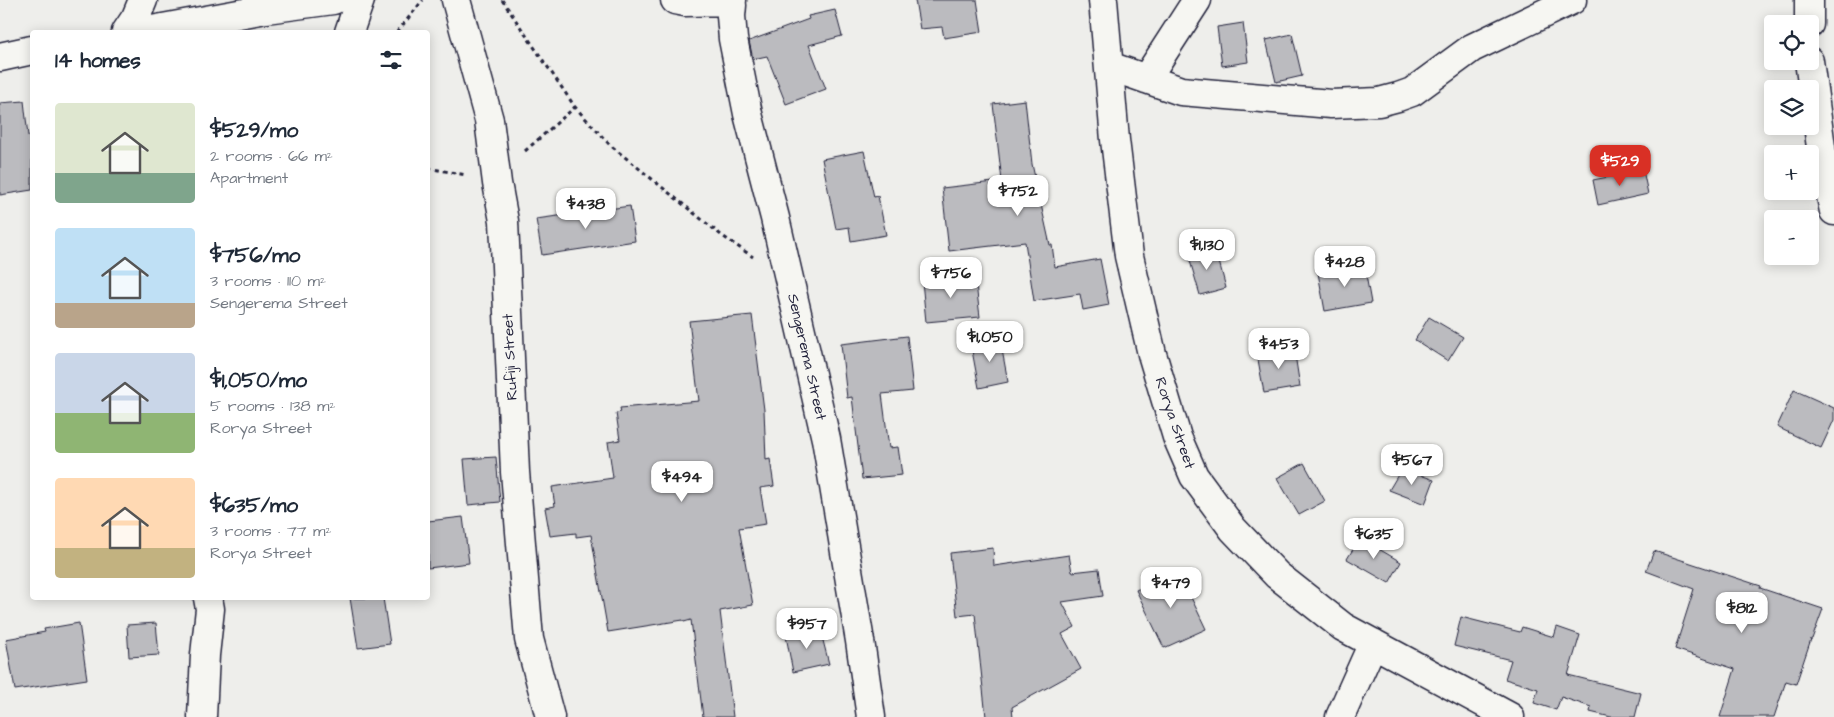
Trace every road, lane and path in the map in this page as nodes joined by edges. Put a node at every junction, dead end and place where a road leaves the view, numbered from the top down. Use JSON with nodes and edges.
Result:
{"nodes":[{"id":1,"x":143,"y":0,"type":"edge"},
{"id":2,"x":333,"y":0,"type":"edge"},
{"id":3,"x":360,"y":0,"type":"edge"},
{"id":4,"x":423,"y":0,"type":"edge"},
{"id":5,"x":456,"y":0,"type":"edge"},
{"id":6,"x":502,"y":0,"type":"edge"},
{"id":7,"x":675,"y":0,"type":"edge"},
{"id":8,"x":1103,"y":0,"type":"edge"},
{"id":9,"x":1197,"y":0,"type":"edge"},
{"id":10,"x":1572,"y":0,"type":"edge"},
{"id":11,"x":1809,"y":0,"type":"edge"},
{"id":12,"x":731,"y":1,"type":"edge"},
{"id":13,"x":1809,"y":15,"type":"edge"},
{"id":14,"x":127,"y":30,"type":"edge"},
{"id":15,"x":152,"y":30,"type":"edge"},
{"id":16,"x":350,"y":30,"type":"edge"},
{"id":17,"x":399,"y":30,"type":"edge"},
{"id":18,"x":30,"y":50,"type":"edge"},
{"id":19,"x":0,"y":56,"type":"edge"},
{"id":20,"x":1108,"y":66,"type":"junction"},
{"id":21,"x":1811,"y":70,"type":"edge"},
{"id":22,"x":1146,"y":79,"type":"junction"},
{"id":23,"x":575,"y":107,"type":"junction"},
{"id":24,"x":430,"y":168,"type":"edge"},
{"id":25,"x":496,"y":179,"type":"junction"},
{"id":26,"x":1834,"y":211,"type":"edge"},
{"id":27,"x":790,"y":284,"type":"junction"},
{"id":28,"x":208,"y":600,"type":"edge"},
{"id":29,"x":1373,"y":643,"type":"junction"},
{"id":30,"x":202,"y":717,"type":"edge"},
{"id":31,"x":550,"y":717,"type":"edge"},
{"id":32,"x":871,"y":717,"type":"edge"},
{"id":33,"x":1340,"y":717,"type":"edge"},
{"id":34,"x":1510,"y":717,"type":"edge"}],
"edges":[{"from":1,"to":14,"type":"street"},
{"from":2,"to":15,"type":"street"},
{"from":3,"to":16,"type":"street"},
{"from":4,"to":17,"type":"path"},
{"from":5,"to":25,"type":"street","name":"Rufiji Street"},
{"from":6,"to":23,"type":"path"},
{"from":7,"to":12,"type":"street"},
{"from":8,"to":20,"type":"street","name":"Rorya Street"},
{"from":9,"to":22,"type":"street"},
{"from":10,"to":22,"type":"street"},
{"from":11,"to":13,"type":"street"},
{"from":12,"to":27,"type":"street","name":"Sengerema Street"},
{"from":18,"to":19,"type":"street"},
{"from":20,"to":22,"type":"street"},
{"from":20,"to":29,"type":"street","name":"Rorya Street"},
{"from":21,"to":26,"type":"street"},
{"from":23,"to":25,"type":"path"},
{"from":23,"to":27,"type":"path"},
{"from":24,"to":25,"type":"path"},
{"from":25,"to":31,"type":"street","name":"Rufiji Street"},
{"from":27,"to":32,"type":"street","name":"Sengerema Street"},
{"from":28,"to":30,"type":"street"},
{"from":29,"to":33,"type":"street"},
{"from":29,"to":34,"type":"street","name":"Rorya Street"}]}
